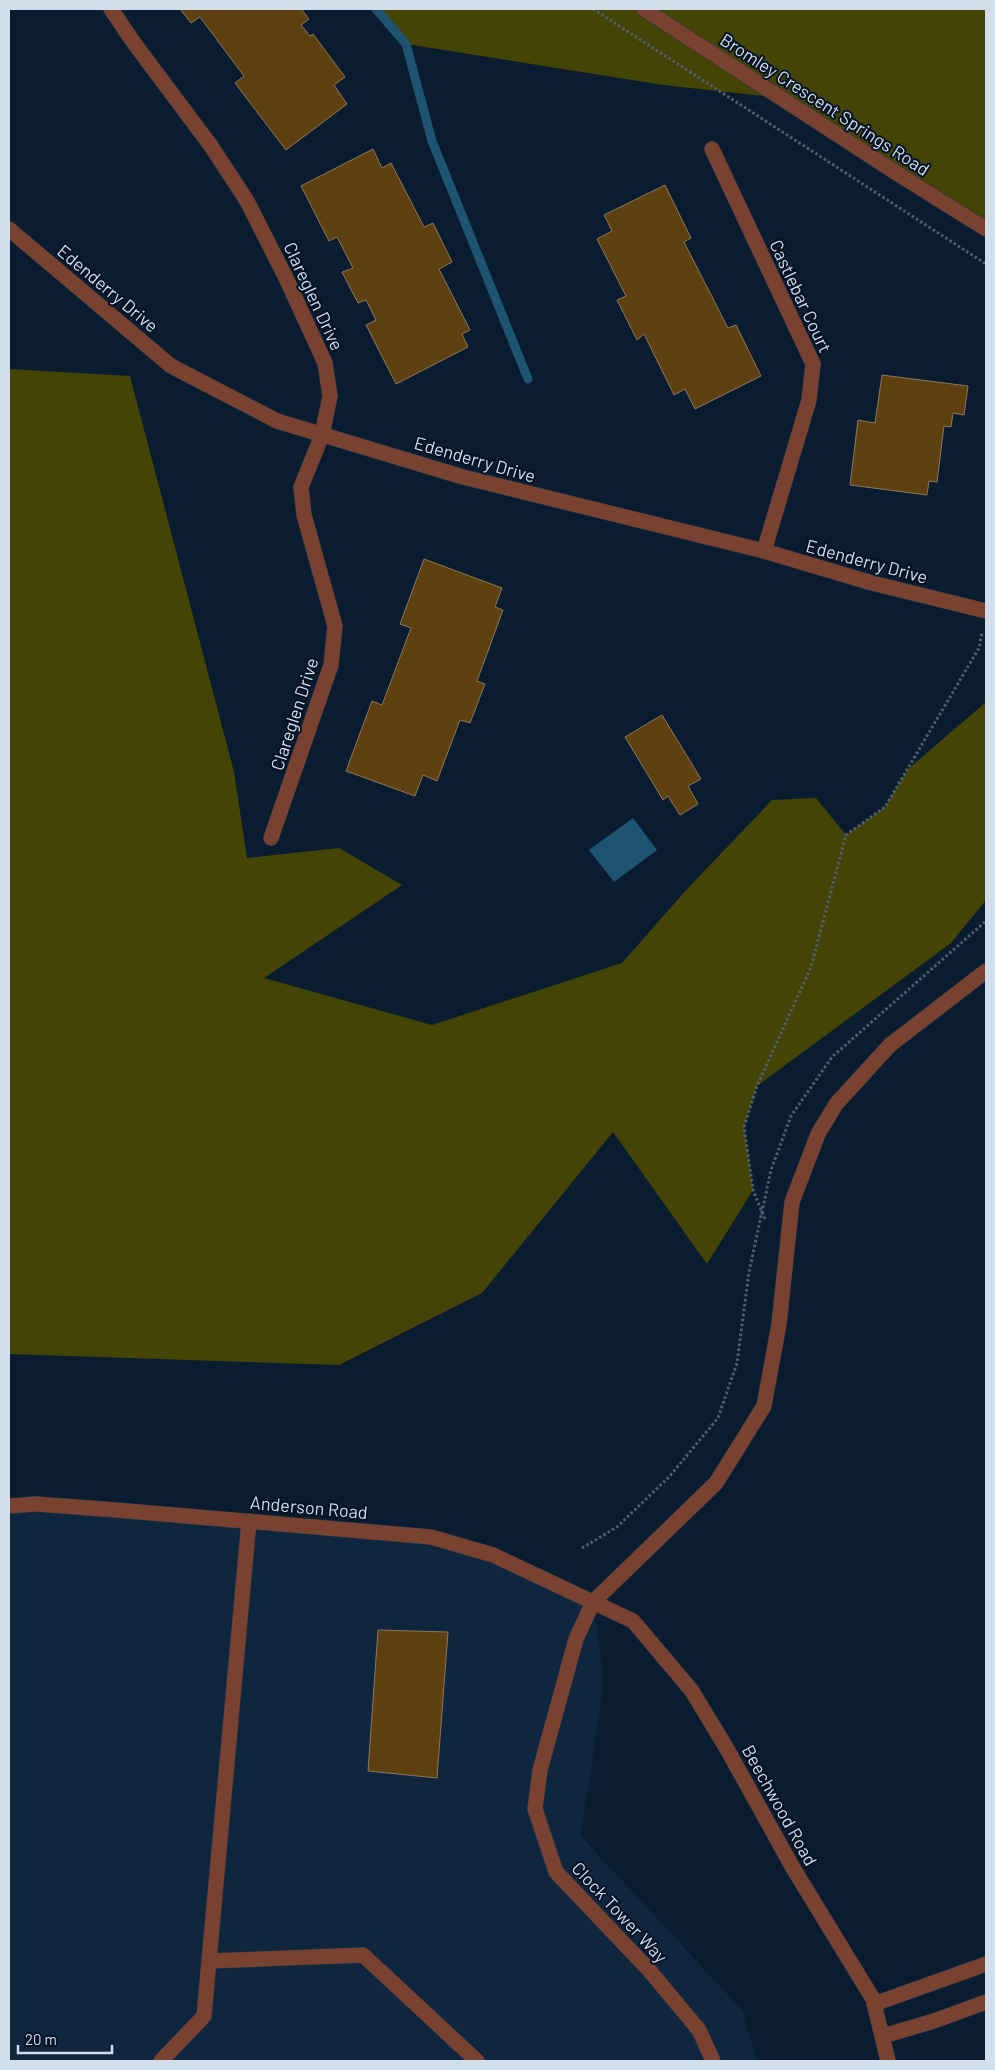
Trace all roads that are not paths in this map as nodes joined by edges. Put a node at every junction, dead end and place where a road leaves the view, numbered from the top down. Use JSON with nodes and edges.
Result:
{"nodes":[{"id":1,"x":111,"y":9,"type":"edge"},
{"id":2,"x":644,"y":9,"type":"edge"},
{"id":3,"x":712,"y":149,"type":"dead end"},
{"id":4,"x":986,"y":229,"type":"edge"},
{"id":5,"x":9,"y":230,"type":"edge"},
{"id":6,"x":322,"y":435,"type":"junction"},
{"id":7,"x":764,"y":551,"type":"junction"},
{"id":8,"x":986,"y":611,"type":"edge"},
{"id":9,"x":271,"y":838,"type":"dead end"},
{"id":10,"x":986,"y":972,"type":"edge"},
{"id":11,"x":9,"y":1506,"type":"edge"},
{"id":12,"x":249,"y":1521,"type":"junction"},
{"id":13,"x":593,"y":1602,"type":"junction"},
{"id":14,"x":209,"y":1961,"type":"junction"},
{"id":15,"x":986,"y":1964,"type":"edge"},
{"id":16,"x":986,"y":2002,"type":"edge"},
{"id":17,"x":874,"y":2004,"type":"junction"},
{"id":18,"x":883,"y":2036,"type":"junction"},
{"id":19,"x":161,"y":2061,"type":"edge"},
{"id":20,"x":477,"y":2061,"type":"edge"},
{"id":21,"x":712,"y":2061,"type":"edge"},
{"id":22,"x":888,"y":2061,"type":"edge"}],
"edges":[{"from":1,"to":6,"type":"street","name":"Clareglen Drive"},
{"from":2,"to":4,"type":"street","name":"Bromley Crescent Springs Road"},
{"from":3,"to":7,"type":"street","name":"Castlebar Court"},
{"from":5,"to":6,"type":"street","name":"Edenderry Drive"},
{"from":6,"to":7,"type":"street","name":"Edenderry Drive"},
{"from":6,"to":9,"type":"street","name":"Clareglen Drive"},
{"from":7,"to":8,"type":"street","name":"Edenderry Drive"},
{"from":10,"to":13,"type":"street"},
{"from":11,"to":12,"type":"street","name":"Anderson Road"},
{"from":12,"to":13,"type":"street","name":"Anderson Road"},
{"from":12,"to":14,"type":"street"},
{"from":13,"to":17,"type":"street","name":"Beechwood Road"},
{"from":13,"to":21,"type":"street","name":"Clock Tower Way"},
{"from":14,"to":19,"type":"street"},
{"from":14,"to":20,"type":"street"},
{"from":15,"to":17,"type":"street"},
{"from":16,"to":18,"type":"street"},
{"from":17,"to":18,"type":"street","name":"Beechwood Road"},
{"from":18,"to":22,"type":"street","name":"Beechwood Road"}]}
